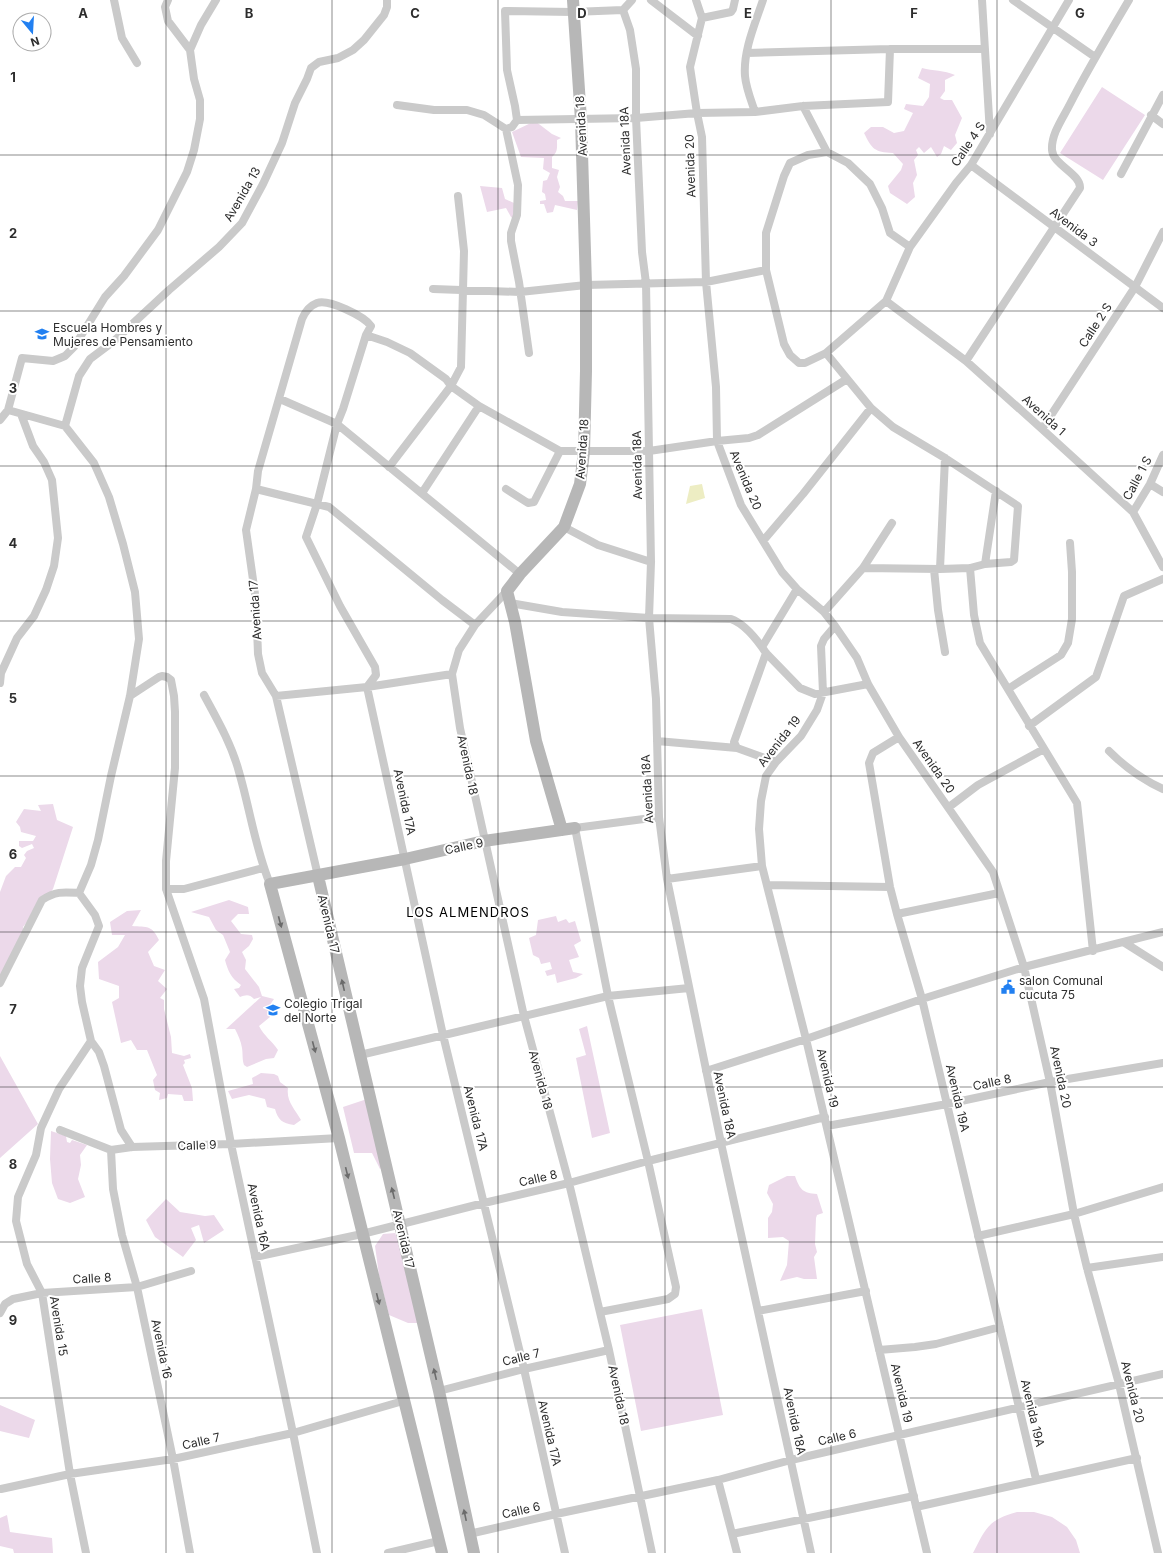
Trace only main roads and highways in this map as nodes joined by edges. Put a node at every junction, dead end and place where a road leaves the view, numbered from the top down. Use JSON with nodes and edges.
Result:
{"nodes":[{"id":1,"x":573,"y":6,"type":"edge"},
{"id":2,"x":575,"y":828,"type":"road end"},
{"id":3,"x":562,"y":830,"type":"junction"},
{"id":4,"x":318,"y":876,"type":"junction"},
{"id":5,"x":442,"y":1553,"type":"edge"},
{"id":6,"x":474,"y":1553,"type":"edge"}],
"edges":[{"from":1,"to":3,"type":"main road","name":"Avenida 18"},
{"from":2,"to":3,"type":"main road","name":"Calle 9"},
{"from":3,"to":4,"type":"main road","name":"Calle 9"},
{"from":4,"to":5,"type":"main road","name":"Calle 9","one_way":true},
{"from":6,"to":4,"type":"main road","name":"Avenida 17","one_way":true}]}
